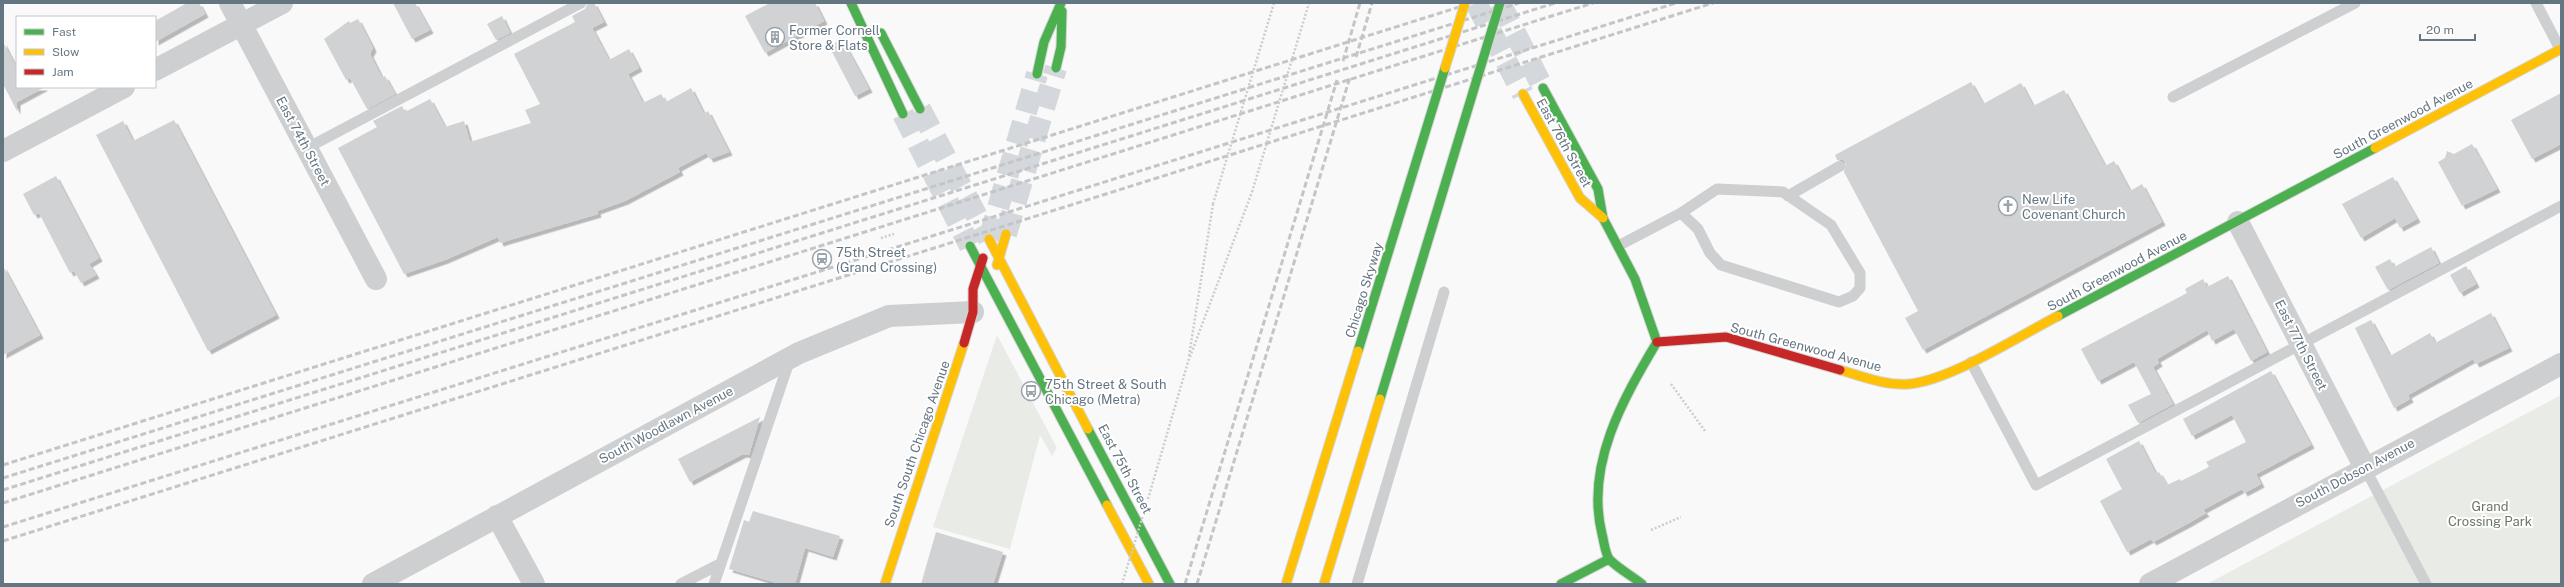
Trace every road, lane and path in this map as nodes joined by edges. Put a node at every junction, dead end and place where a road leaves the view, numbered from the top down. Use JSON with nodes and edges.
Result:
{"nodes":[{"id":1,"x":230,"y":3,"type":"edge"},
{"id":2,"x":282,"y":3,"type":"edge"},
{"id":3,"x":581,"y":3,"type":"edge"},
{"id":4,"x":851,"y":3,"type":"edge"},
{"id":5,"x":1062,"y":3,"type":"edge"},
{"id":6,"x":1274,"y":3,"type":"edge"},
{"id":7,"x":1309,"y":3,"type":"edge"},
{"id":8,"x":1465,"y":3,"type":"edge"},
{"id":9,"x":1500,"y":3,"type":"edge"},
{"id":10,"x":2355,"y":3,"type":"edge"},
{"id":11,"x":2536,"y":3,"type":"edge"},
{"id":12,"x":241,"y":24,"type":"junction"},
{"id":13,"x":876,"y":24,"type":"dead end"},
{"id":14,"x":2561,"y":49,"type":"edge"},
{"id":15,"x":1056,"y":68,"type":"tunnel mouth"},
{"id":16,"x":156,"y":69,"type":"edge"},
{"id":17,"x":1037,"y":74,"type":"tunnel mouth"},
{"id":18,"x":122,"y":88,"type":"edge"},
{"id":19,"x":1543,"y":88,"type":"tunnel mouth"},
{"id":20,"x":1523,"y":94,"type":"tunnel mouth"},
{"id":21,"x":2173,"y":97,"type":"dead end"},
{"id":22,"x":920,"y":109,"type":"tunnel mouth"},
{"id":23,"x":902,"y":114,"type":"tunnel mouth"},
{"id":24,"x":306,"y":148,"type":"junction"},
{"id":25,"x":3,"y":151,"type":"edge"},
{"id":26,"x":1840,"y":166,"type":"dead end"},
{"id":27,"x":1788,"y":196,"type":"junction"},
{"id":28,"x":2561,"y":206,"type":"edge"},
{"id":29,"x":1681,"y":213,"type":"junction"},
{"id":30,"x":1603,"y":218,"type":"junction"},
{"id":31,"x":2238,"y":222,"type":"junction"},
{"id":32,"x":894,"y":234,"type":"dead end"},
{"id":33,"x":1006,"y":234,"type":"tunnel mouth"},
{"id":34,"x":881,"y":238,"type":"dead end"},
{"id":35,"x":989,"y":240,"type":"joint"},
{"id":36,"x":970,"y":246,"type":"tunnel mouth"},
{"id":37,"x":1618,"y":246,"type":"junction"},
{"id":38,"x":999,"y":258,"type":"junction"},
{"id":39,"x":980,"y":265,"type":"junction"},
{"id":40,"x":376,"y":279,"type":"dead end"},
{"id":41,"x":1444,"y":292,"type":"dead end"},
{"id":42,"x":983,"y":298,"type":"junction"},
{"id":43,"x":1658,"y":342,"type":"junction"},
{"id":44,"x":2301,"y":344,"type":"junction"},
{"id":45,"x":790,"y":359,"type":"junction"},
{"id":46,"x":1188,"y":362,"type":"junction"},
{"id":47,"x":1971,"y":362,"type":"junction"},
{"id":48,"x":2561,"y":364,"type":"edge"},
{"id":49,"x":1671,"y":384,"type":"dead end"},
{"id":50,"x":1705,"y":431,"type":"dead end"},
{"id":51,"x":2365,"y":468,"type":"junction"},
{"id":52,"x":498,"y":516,"type":"junction"},
{"id":53,"x":1682,"y":517,"type":"dead end"},
{"id":54,"x":1651,"y":530,"type":"dead end"},
{"id":55,"x":1609,"y":560,"type":"junction"},
{"id":56,"x":720,"y":564,"type":"junction"},
{"id":57,"x":372,"y":584,"type":"edge"},
{"id":58,"x":534,"y":584,"type":"edge"},
{"id":59,"x":682,"y":584,"type":"edge"},
{"id":60,"x":714,"y":584,"type":"edge"},
{"id":61,"x":885,"y":584,"type":"edge"},
{"id":62,"x":1122,"y":584,"type":"edge"},
{"id":63,"x":1149,"y":584,"type":"edge"},
{"id":64,"x":1170,"y":584,"type":"edge"},
{"id":65,"x":1286,"y":584,"type":"edge"},
{"id":66,"x":1324,"y":584,"type":"edge"},
{"id":67,"x":1357,"y":584,"type":"edge"},
{"id":68,"x":1561,"y":584,"type":"edge"},
{"id":69,"x":1642,"y":584,"type":"edge"},
{"id":70,"x":2150,"y":584,"type":"edge"},
{"id":71,"x":2426,"y":584,"type":"edge"}],
"edges":[{"from":1,"to":12,"type":"street","name":"East 74th Street"},
{"from":2,"to":12,"type":"street"},
{"from":3,"to":24,"type":"lane"},
{"from":4,"to":23,"type":"main road"},
{"from":5,"to":15,"type":"main road"},
{"from":5,"to":17,"type":"main road"},
{"from":6,"to":46,"type":"path","bridge":true},
{"from":7,"to":46,"type":"path","bridge":true},
{"from":8,"to":65,"type":"main road","name":"Chicago Skyway","bridge":true},
{"from":9,"to":66,"type":"main road","bridge":true},
{"from":10,"to":21,"type":"lane"},
{"from":11,"to":14,"type":"lane"},
{"from":12,"to":16,"type":"street"},
{"from":12,"to":24,"type":"street","name":"East 74th Street"},
{"from":13,"to":22,"type":"main road"},
{"from":14,"to":31,"type":"main road","name":"South Greenwood Avenue"},
{"from":18,"to":25,"type":"street"},
{"from":19,"to":30,"type":"main road","name":"East 76th Street"},
{"from":20,"to":30,"type":"main road","name":"East 76th Street"},
{"from":24,"to":40,"type":"street","name":"East 74th Street"},
{"from":26,"to":27,"type":"lane"},
{"from":27,"to":29,"type":"lane"},
{"from":27,"to":29,"type":"lane"},
{"from":28,"to":44,"type":"lane"},
{"from":29,"to":37,"type":"lane"},
{"from":30,"to":37,"type":"main road","name":"East 76th Street"},
{"from":31,"to":44,"type":"street","name":"East 77th Street"},
{"from":31,"to":47,"type":"main road","name":"South Greenwood Avenue"},
{"from":32,"to":34,"type":"path"},
{"from":33,"to":38,"type":"main road","name":"South South Chicago Avenue"},
{"from":35,"to":38,"type":"main road","name":"East 75th Street"},
{"from":35,"to":39,"type":"main road","name":"South South Chicago Avenue"},
{"from":36,"to":39,"type":"main road"},
{"from":37,"to":43,"type":"main road","name":"East 76th Street"},
{"from":38,"to":42,"type":"main road","name":"South South Chicago Avenue"},
{"from":38,"to":64,"type":"main road","name":"East 75th Street"},
{"from":39,"to":42,"type":"main road"},
{"from":39,"to":42,"type":"main road","name":"South South Chicago Avenue"},
{"from":41,"to":67,"type":"lane"},
{"from":42,"to":45,"type":"street","name":"South Woodlawn Avenue"},
{"from":42,"to":61,"type":"main road","name":"South South Chicago Avenue"},
{"from":42,"to":63,"type":"main road"},
{"from":43,"to":47,"type":"main road","name":"South Greenwood Avenue"},
{"from":43,"to":55,"type":"main road"},
{"from":44,"to":47,"type":"lane"},
{"from":44,"to":51,"type":"street","name":"East 77th Street"},
{"from":45,"to":52,"type":"street","name":"South Woodlawn Avenue"},
{"from":45,"to":56,"type":"lane"},
{"from":46,"to":62,"type":"path","bridge":true},
{"from":48,"to":51,"type":"street","name":"South Dobson Avenue"},
{"from":49,"to":50,"type":"path"},
{"from":51,"to":70,"type":"street","name":"South Dobson Avenue"},
{"from":51,"to":71,"type":"lane"},
{"from":52,"to":57,"type":"street","name":"South Woodlawn Avenue"},
{"from":52,"to":58,"type":"street"},
{"from":53,"to":54,"type":"path"},
{"from":55,"to":68,"type":"main road"},
{"from":55,"to":69,"type":"main road"},
{"from":56,"to":59,"type":"lane"},
{"from":56,"to":60,"type":"lane"}]}
